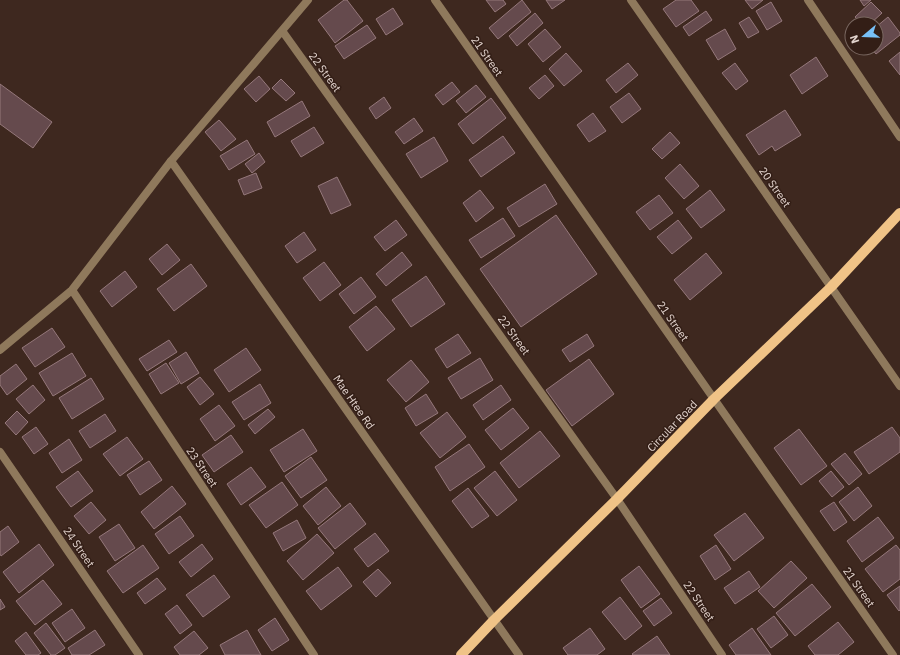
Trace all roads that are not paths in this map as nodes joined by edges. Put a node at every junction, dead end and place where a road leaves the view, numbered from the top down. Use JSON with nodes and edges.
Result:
{"nodes":[{"id":1,"x":308,"y":0,"type":"edge"},
{"id":2,"x":435,"y":0,"type":"edge"},
{"id":3,"x":632,"y":0,"type":"edge"},
{"id":4,"x":808,"y":0,"type":"edge"},
{"id":5,"x":283,"y":32,"type":"junction"},
{"id":6,"x":900,"y":136,"type":"edge"},
{"id":7,"x":171,"y":161,"type":"junction"},
{"id":8,"x":900,"y":213,"type":"edge"},
{"id":9,"x":831,"y":287,"type":"junction"},
{"id":10,"x":72,"y":290,"type":"junction"},
{"id":11,"x":0,"y":350,"type":"edge"},
{"id":12,"x":900,"y":386,"type":"edge"},
{"id":13,"x":714,"y":399,"type":"junction"},
{"id":14,"x":0,"y":452,"type":"edge"},
{"id":15,"x":617,"y":499,"type":"junction"},
{"id":16,"x":494,"y":620,"type":"junction"},
{"id":17,"x":139,"y":655,"type":"edge"},
{"id":18,"x":314,"y":655,"type":"edge"},
{"id":19,"x":461,"y":655,"type":"edge"},
{"id":20,"x":519,"y":655,"type":"edge"},
{"id":21,"x":722,"y":655,"type":"edge"},
{"id":22,"x":893,"y":655,"type":"edge"}],
"edges":[{"from":1,"to":5,"type":"street"},
{"from":2,"to":13,"type":"street","name":"21 Street"},
{"from":3,"to":9,"type":"street","name":"20 Street"},
{"from":4,"to":6,"type":"street"},
{"from":5,"to":7,"type":"street"},
{"from":5,"to":15,"type":"street","name":"22 Street"},
{"from":7,"to":10,"type":"street"},
{"from":7,"to":16,"type":"street","name":"Mae Htee Rd"},
{"from":8,"to":9,"type":"main road","name":"Circular Road"},
{"from":9,"to":12,"type":"street","name":"20 Street"},
{"from":9,"to":13,"type":"main road","name":"Circular Road"},
{"from":10,"to":11,"type":"street"},
{"from":10,"to":18,"type":"street","name":"23 Street"},
{"from":13,"to":15,"type":"main road","name":"Circular Road"},
{"from":13,"to":22,"type":"street","name":"21 Street"},
{"from":14,"to":17,"type":"street","name":"24 Street"},
{"from":15,"to":16,"type":"main road","name":"Circular Road"},
{"from":15,"to":21,"type":"street","name":"22 Street"},
{"from":16,"to":19,"type":"main road","name":"Circular Road"},
{"from":16,"to":20,"type":"street","name":"Mae Htee Rd"}]}
